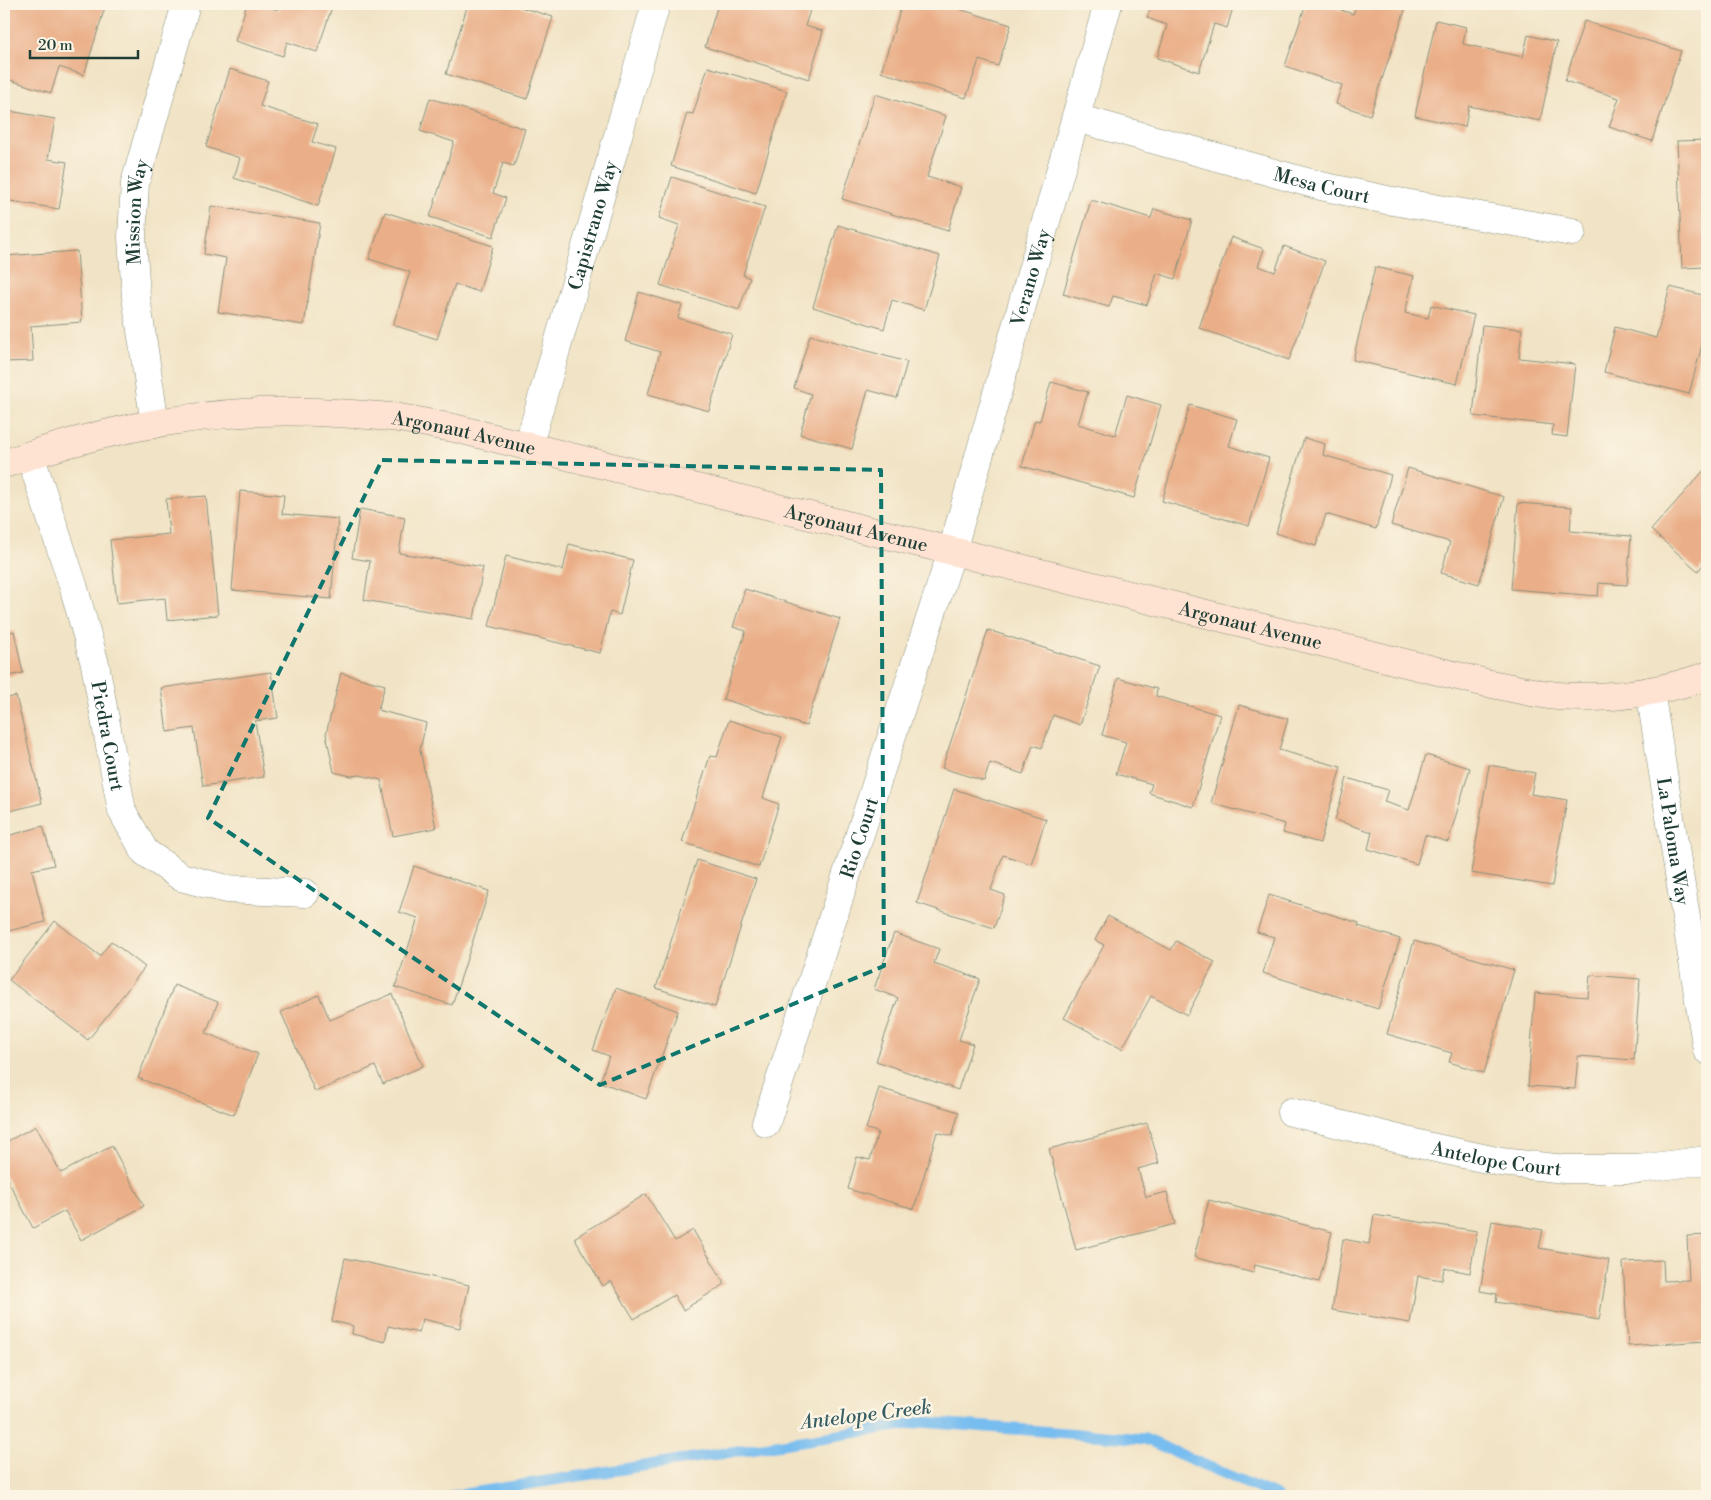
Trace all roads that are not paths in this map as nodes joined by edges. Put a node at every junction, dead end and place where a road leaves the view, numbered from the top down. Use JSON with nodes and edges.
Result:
{"nodes":[{"id":1,"x":186,"y":4,"type":"edge"},
{"id":2,"x":656,"y":4,"type":"edge"},
{"id":3,"x":1108,"y":4,"type":"edge"},
{"id":4,"x":1076,"y":118,"type":"junction"},
{"id":5,"x":1572,"y":232,"type":"dead end"},
{"id":6,"x":154,"y":424,"type":"junction"},
{"id":7,"x":528,"y":447,"type":"junction"},
{"id":8,"x":30,"y":455,"type":"junction"},
{"id":9,"x":4,"y":464,"type":"edge"},
{"id":10,"x":952,"y":551,"type":"junction"},
{"id":11,"x":1707,"y":676,"type":"edge"},
{"id":12,"x":1650,"y":691,"type":"junction"},
{"id":13,"x":305,"y":893,"type":"dead end"},
{"id":14,"x":1707,"y":1050,"type":"edge"},
{"id":15,"x":1291,"y":1112,"type":"dead end"},
{"id":16,"x":766,"y":1123,"type":"dead end"},
{"id":17,"x":1707,"y":1160,"type":"edge"}],
"edges":[{"from":1,"to":6,"type":"street","name":"Mission Way"},
{"from":2,"to":7,"type":"street","name":"Capistrano Way"},
{"from":3,"to":4,"type":"street","name":"Verano Way"},
{"from":4,"to":5,"type":"street","name":"Mesa Court"},
{"from":4,"to":10,"type":"street","name":"Verano Way"},
{"from":6,"to":7,"type":"street","name":"Argonaut Avenue"},
{"from":6,"to":8,"type":"street","name":"Argonaut Avenue"},
{"from":7,"to":10,"type":"street","name":"Argonaut Avenue"},
{"from":8,"to":9,"type":"street","name":"Argonaut Avenue"},
{"from":8,"to":13,"type":"street","name":"Piedra Court"},
{"from":10,"to":12,"type":"street","name":"Argonaut Avenue"},
{"from":10,"to":16,"type":"street","name":"Rio Court"},
{"from":11,"to":12,"type":"street","name":"Argonaut Avenue"},
{"from":12,"to":14,"type":"street","name":"La Paloma Way"},
{"from":15,"to":17,"type":"street","name":"Antelope Court"}]}
